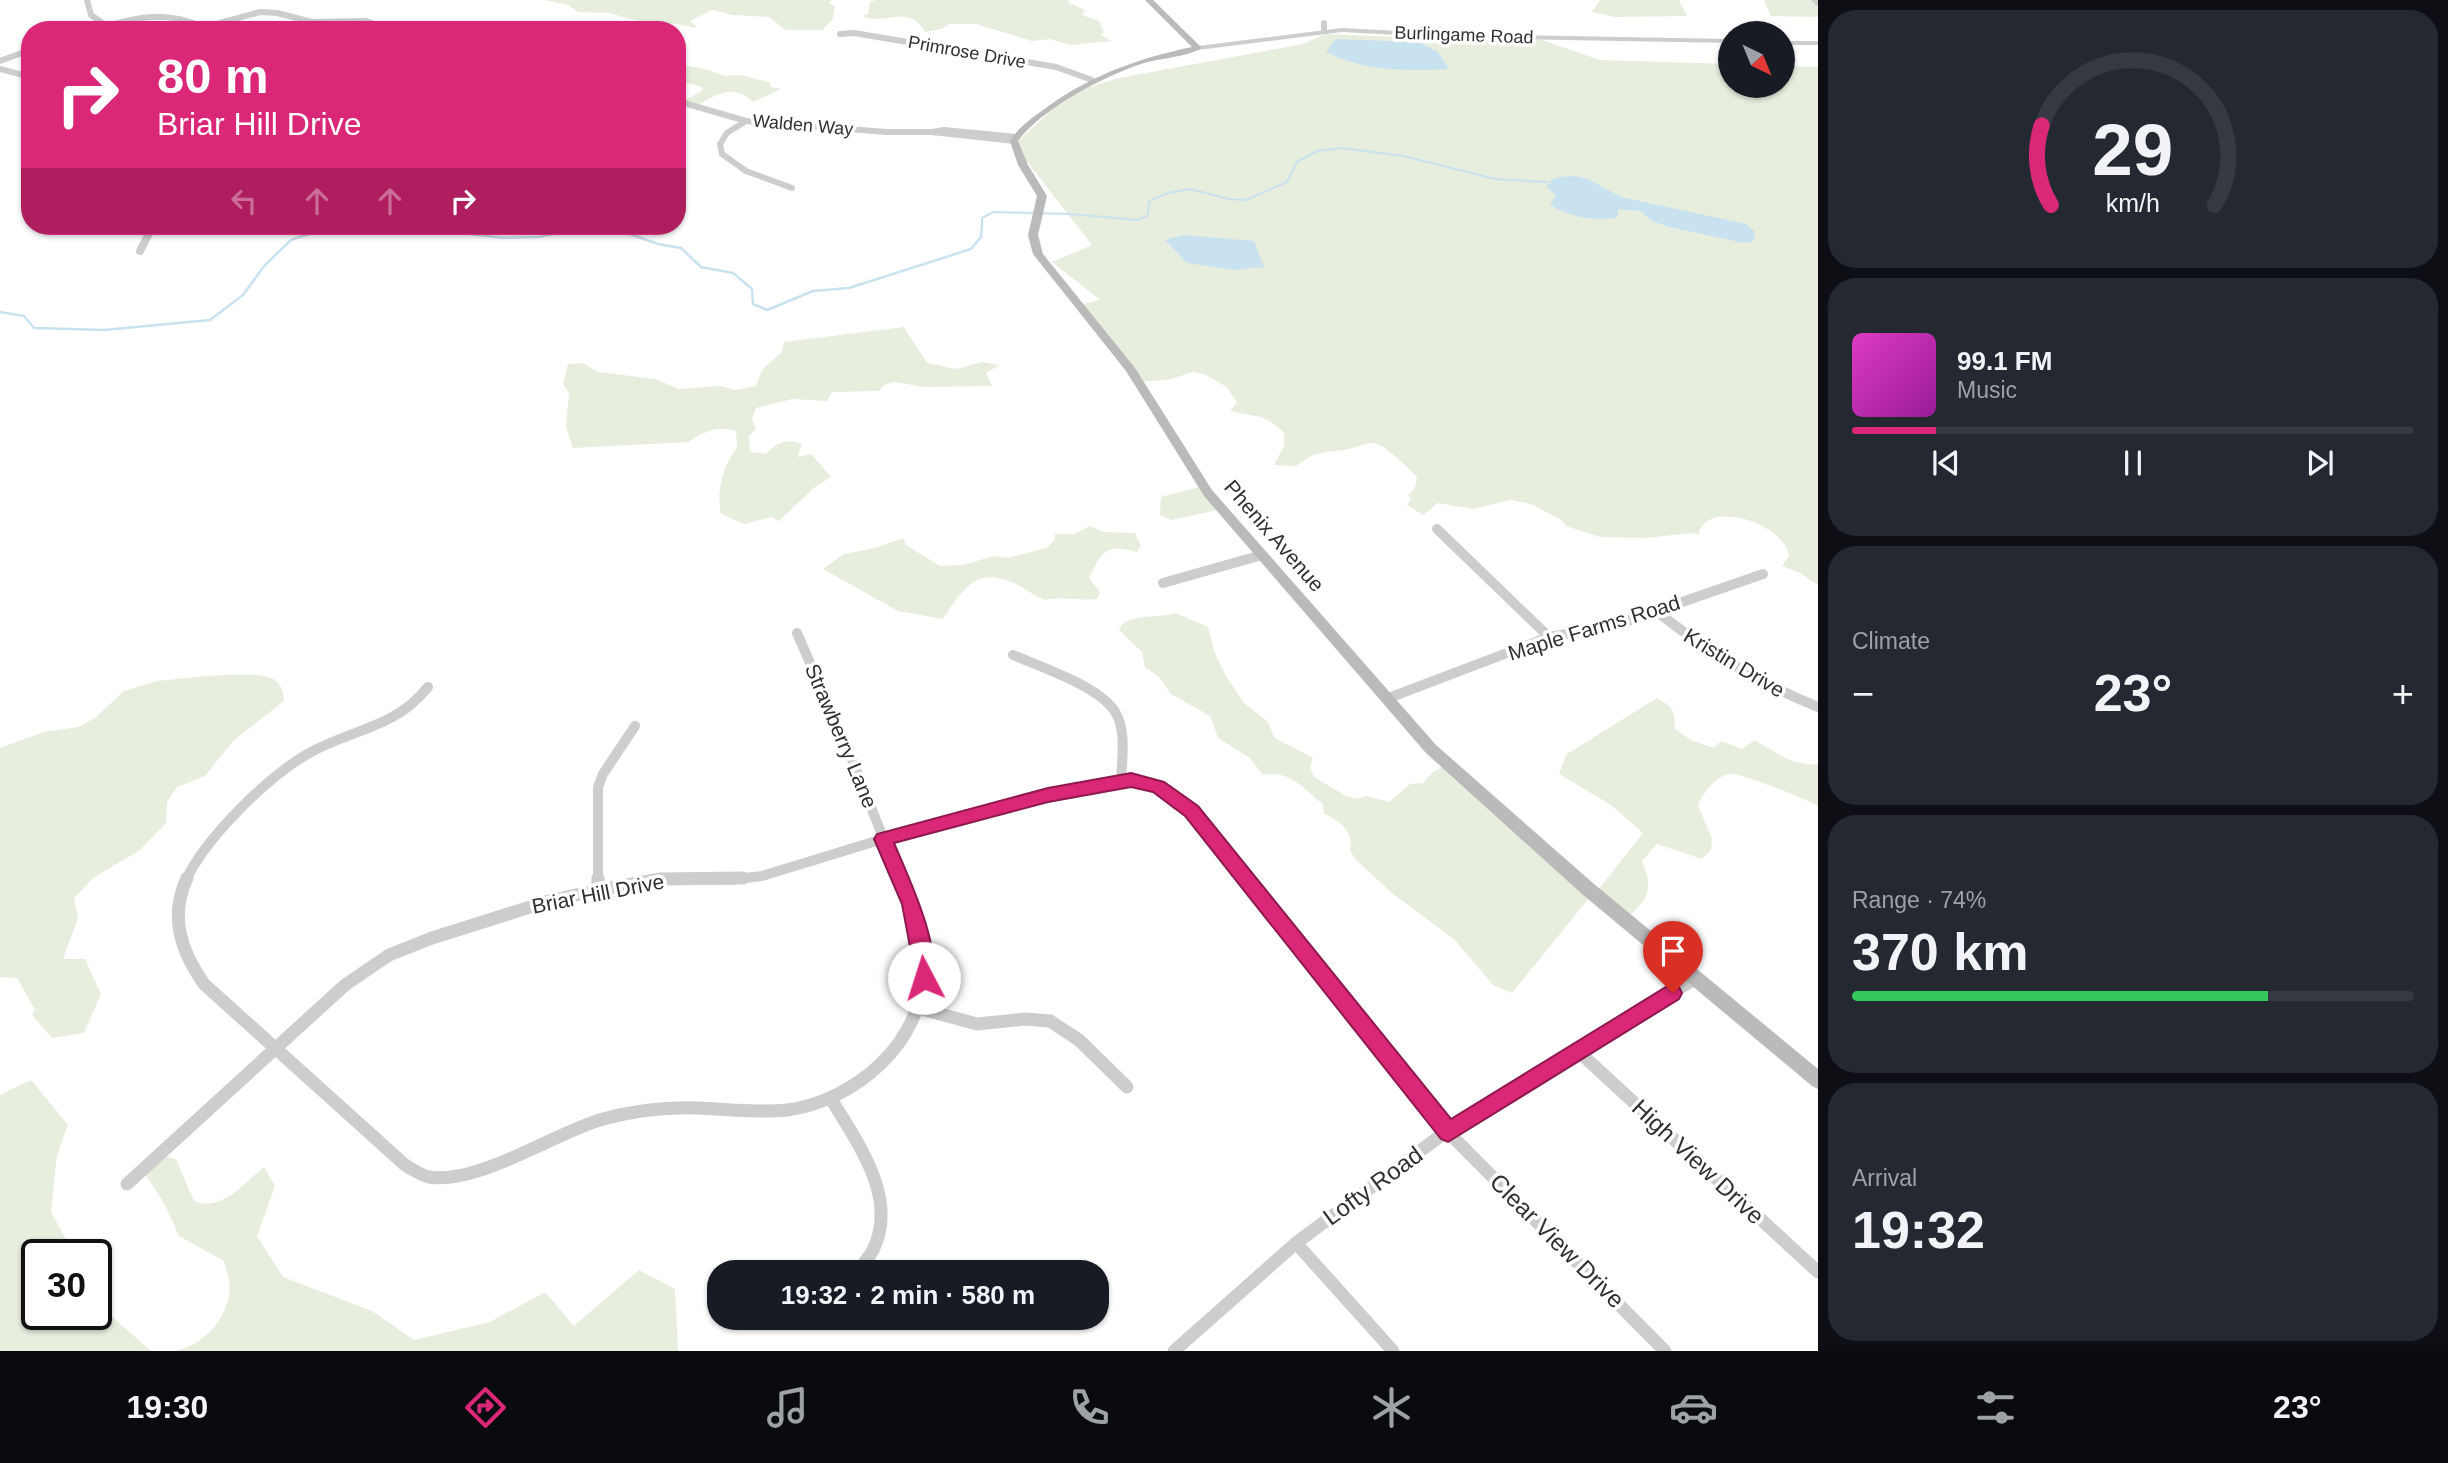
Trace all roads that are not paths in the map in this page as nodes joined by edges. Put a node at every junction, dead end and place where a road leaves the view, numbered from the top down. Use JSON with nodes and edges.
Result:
{"nodes":[{"id":1,"x":87,"y":0,"type":"edge"},
{"id":2,"x":1149,"y":0,"type":"edge"},
{"id":3,"x":100,"y":21,"type":"edge"},
{"id":4,"x":130,"y":21,"type":"edge"},
{"id":5,"x":190,"y":21,"type":"edge"},
{"id":6,"x":224,"y":21,"type":"edge"},
{"id":7,"x":308,"y":21,"type":"edge"},
{"id":8,"x":840,"y":34,"type":"dead end"},
{"id":9,"x":1718,"y":41,"type":"edge"},
{"id":10,"x":1796,"y":43,"type":"edge"},
{"id":11,"x":1818,"y":44,"type":"edge"},
{"id":12,"x":1198,"y":48,"type":"junction"},
{"id":13,"x":21,"y":53,"type":"edge"},
{"id":14,"x":0,"y":61,"type":"edge"},
{"id":15,"x":0,"y":69,"type":"edge"},
{"id":16,"x":21,"y":76,"type":"edge"},
{"id":17,"x":1092,"y":80,"type":"junction"},
{"id":18,"x":686,"y":104,"type":"edge"},
{"id":19,"x":746,"y":121,"type":"junction"},
{"id":20,"x":1015,"y":139,"type":"junction"},
{"id":21,"x":792,"y":188,"type":"dead end"},
{"id":22,"x":148,"y":235,"type":"edge"},
{"id":23,"x":140,"y":251,"type":"dead end"},
{"id":24,"x":1437,"y":529,"type":"dead end"},
{"id":25,"x":1262,"y":555,"type":"junction"},
{"id":26,"x":1763,"y":574,"type":"dead end"},
{"id":27,"x":1163,"y":583,"type":"dead end"},
{"id":28,"x":1655,"y":610,"type":"junction"},
{"id":29,"x":797,"y":633,"type":"dead end"},
{"id":30,"x":1549,"y":637,"type":"junction"},
{"id":31,"x":1013,"y":655,"type":"dead end"},
{"id":32,"x":428,"y":687,"type":"dead end"},
{"id":33,"x":1386,"y":699,"type":"junction"},
{"id":34,"x":1818,"y":707,"type":"edge"},
{"id":35,"x":635,"y":726,"type":"dead end"},
{"id":36,"x":1121,"y":780,"type":"junction"},
{"id":37,"x":883,"y":839,"type":"junction"},
{"id":38,"x":598,"y":890,"type":"junction"},
{"id":39,"x":1696,"y":978,"type":"junction"},
{"id":40,"x":918,"y":1008,"type":"junction"},
{"id":41,"x":273,"y":1049,"type":"junction"},
{"id":42,"x":1579,"y":1052,"type":"junction"},
{"id":43,"x":1818,"y":1080,"type":"edge"},
{"id":44,"x":1127,"y":1087,"type":"dead end"},
{"id":45,"x":831,"y":1099,"type":"junction"},
{"id":46,"x":1448,"y":1132,"type":"junction"},
{"id":47,"x":127,"y":1184,"type":"dead end"},
{"id":48,"x":1296,"y":1243,"type":"junction"},
{"id":49,"x":865,"y":1260,"type":"edge"},
{"id":50,"x":1818,"y":1272,"type":"edge"},
{"id":51,"x":1174,"y":1351,"type":"edge"},
{"id":52,"x":1393,"y":1351,"type":"edge"},
{"id":53,"x":1665,"y":1351,"type":"edge"}],
"edges":[{"from":1,"to":3,"type":"street"},
{"from":2,"to":12,"type":"main road"},
{"from":4,"to":5,"type":"street"},
{"from":6,"to":7,"type":"street"},
{"from":8,"to":17,"type":"street","name":"Primrose Drive"},
{"from":9,"to":12,"type":"street","name":"Burlingame Road"},
{"from":10,"to":11,"type":"street"},
{"from":12,"to":17,"type":"main road"},
{"from":13,"to":14,"type":"street"},
{"from":15,"to":16,"type":"street"},
{"from":17,"to":20,"type":"main road"},
{"from":18,"to":19,"type":"street","name":"Walden Way"},
{"from":19,"to":20,"type":"street","name":"Walden Way"},
{"from":19,"to":21,"type":"street"},
{"from":20,"to":25,"type":"main road","name":"Phenix Avenue"},
{"from":22,"to":23,"type":"street"},
{"from":24,"to":30,"type":"street"},
{"from":25,"to":27,"type":"street"},
{"from":25,"to":33,"type":"main road","name":"Phenix Avenue"},
{"from":26,"to":28,"type":"street","name":"Maple Farms Road"},
{"from":28,"to":30,"type":"street","name":"Maple Farms Road"},
{"from":28,"to":34,"type":"street","name":"Kristin Drive"},
{"from":29,"to":37,"type":"street","name":"Strawberry Lane"},
{"from":30,"to":33,"type":"street","name":"Maple Farms Road"},
{"from":31,"to":36,"type":"street"},
{"from":32,"to":41,"type":"street"},
{"from":33,"to":39,"type":"main road","name":"Phenix Avenue"},
{"from":35,"to":38,"type":"street"},
{"from":36,"to":37,"type":"street","name":"Briar Hill Drive"},
{"from":36,"to":46,"type":"street","name":"Briar Hill Drive"},
{"from":37,"to":38,"type":"street","name":"Briar Hill Drive"},
{"from":37,"to":40,"type":"street","name":"Strawberry Lane"},
{"from":38,"to":41,"type":"street","name":"Briar Hill Drive"},
{"from":39,"to":42,"type":"street","name":"Lofty Road"},
{"from":39,"to":43,"type":"main road","name":"Phenix Avenue"},
{"from":40,"to":44,"type":"street"},
{"from":40,"to":45,"type":"street"},
{"from":41,"to":45,"type":"street"},
{"from":41,"to":47,"type":"street","name":"Briar Hill Drive"},
{"from":42,"to":46,"type":"street","name":"Lofty Road"},
{"from":42,"to":50,"type":"street","name":"High View Drive"},
{"from":45,"to":49,"type":"street"},
{"from":46,"to":48,"type":"street","name":"Lofty Road"},
{"from":46,"to":53,"type":"street","name":"Clear View Drive"},
{"from":48,"to":51,"type":"street","name":"Lofty Road"},
{"from":48,"to":52,"type":"street"}]}
